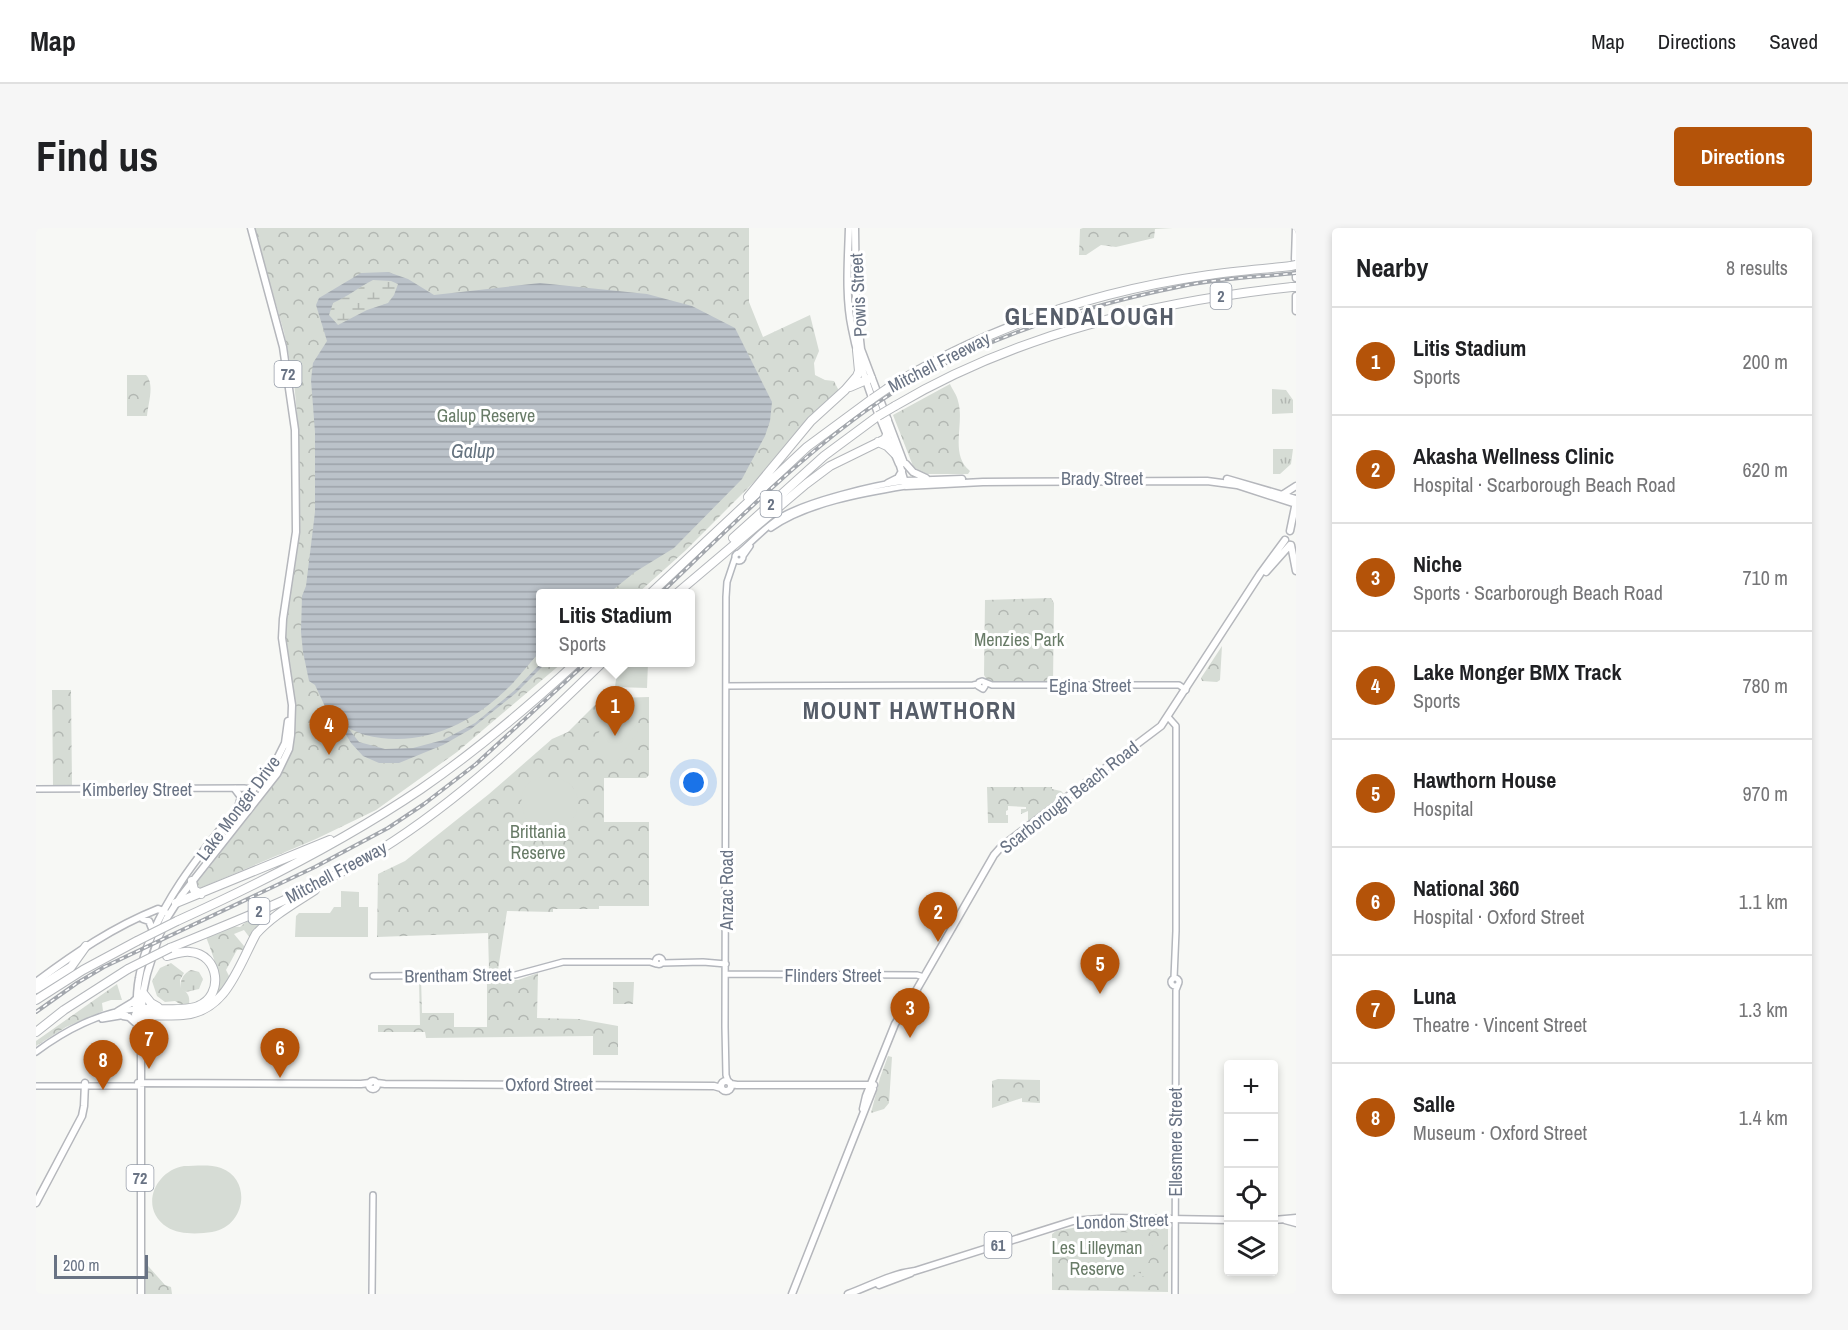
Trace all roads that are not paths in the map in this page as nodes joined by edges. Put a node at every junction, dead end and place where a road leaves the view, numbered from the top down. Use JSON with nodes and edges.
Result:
{"nodes":[{"id":1,"x":250,"y":228,"type":"edge"},
{"id":2,"x":849,"y":228,"type":"edge"},
{"id":3,"x":855,"y":228,"type":"edge"},
{"id":4,"x":1296,"y":228,"type":"edge"},
{"id":5,"x":1296,"y":259,"type":"edge"},
{"id":6,"x":1296,"y":266,"type":"edge"},
{"id":7,"x":1296,"y":287,"type":"edge"},
{"id":8,"x":1296,"y":296,"type":"edge"},
{"id":9,"x":1296,"y":311,"type":"edge"},
{"id":10,"x":857,"y":350,"type":"junction"},
{"id":11,"x":869,"y":378,"type":"junction"},
{"id":12,"x":845,"y":390,"type":"junction"},
{"id":13,"x":888,"y":420,"type":"junction"},
{"id":14,"x":888,"y":435,"type":"junction"},
{"id":15,"x":878,"y":442,"type":"junction"},
{"id":16,"x":902,"y":463,"type":"junction"},
{"id":17,"x":933,"y":479,"type":"junction"},
{"id":18,"x":888,"y":483,"type":"junction"},
{"id":19,"x":907,"y":483,"type":"junction"},
{"id":20,"x":1296,"y":486,"type":"edge"},
{"id":21,"x":1281,"y":495,"type":"junction"},
{"id":22,"x":1296,"y":502,"type":"edge"},
{"id":23,"x":734,"y":515,"type":"junction"},
{"id":24,"x":295,"y":524,"type":"junction"},
{"id":25,"x":1293,"y":532,"type":"edge"},
{"id":26,"x":1291,"y":544,"type":"edge"},
{"id":27,"x":739,"y":557,"type":"junction"},
{"id":28,"x":1296,"y":571,"type":"edge"},
{"id":29,"x":655,"y":589,"type":"edge"},
{"id":30,"x":681,"y":589,"type":"edge"},
{"id":31,"x":682,"y":589,"type":"edge"},
{"id":32,"x":573,"y":667,"type":"edge"},
{"id":33,"x":599,"y":667,"type":"edge"},
{"id":34,"x":726,"y":686,"type":"junction"},
{"id":35,"x":1186,"y":690,"type":"junction"},
{"id":36,"x":1168,"y":717,"type":"junction"},
{"id":37,"x":266,"y":788,"type":"junction"},
{"id":38,"x":36,"y":789,"type":"edge"},
{"id":39,"x":237,"y":789,"type":"junction"},
{"id":40,"x":252,"y":791,"type":"junction"},
{"id":41,"x":254,"y":805,"type":"junction"},
{"id":42,"x":231,"y":817,"type":"junction"},
{"id":43,"x":349,"y":834,"type":"junction"},
{"id":44,"x":346,"y":869,"type":"junction"},
{"id":45,"x":192,"y":881,"type":"junction"},
{"id":46,"x":201,"y":894,"type":"junction"},
{"id":47,"x":168,"y":907,"type":"junction"},
{"id":48,"x":143,"y":919,"type":"junction"},
{"id":49,"x":153,"y":932,"type":"junction"},
{"id":50,"x":86,"y":946,"type":"junction"},
{"id":51,"x":168,"y":952,"type":"junction"},
{"id":52,"x":81,"y":953,"type":"junction"},
{"id":53,"x":726,"y":962,"type":"junction"},
{"id":54,"x":69,"y":965,"type":"junction"},
{"id":55,"x":46,"y":974,"type":"junction"},
{"id":56,"x":726,"y":975,"type":"junction"},
{"id":57,"x":373,"y":976,"type":"dead end"},
{"id":58,"x":924,"y":977,"type":"junction"},
{"id":59,"x":36,"y":982,"type":"edge"},
{"id":60,"x":36,"y":989,"type":"edge"},
{"id":61,"x":140,"y":996,"type":"junction"},
{"id":62,"x":36,"y":1000,"type":"edge"},
{"id":63,"x":163,"y":1008,"type":"junction"},
{"id":64,"x":139,"y":1012,"type":"junction"},
{"id":65,"x":120,"y":1013,"type":"junction"},
{"id":66,"x":154,"y":1015,"type":"junction"},
{"id":67,"x":139,"y":1024,"type":"junction"},
{"id":68,"x":36,"y":1032,"type":"edge"},
{"id":69,"x":36,"y":1052,"type":"edge"},
{"id":70,"x":726,"y":1083,"type":"junction"},
{"id":71,"x":36,"y":1084,"type":"edge"},
{"id":72,"x":86,"y":1084,"type":"junction"},
{"id":73,"x":139,"y":1086,"type":"junction"},
{"id":74,"x":872,"y":1087,"type":"junction"},
{"id":75,"x":373,"y":1195,"type":"dead end"},
{"id":76,"x":36,"y":1203,"type":"edge"},
{"id":77,"x":1296,"y":1218,"type":"edge"},
{"id":78,"x":1175,"y":1219,"type":"junction"},
{"id":79,"x":1224,"y":1220,"type":"edge"},
{"id":80,"x":1278,"y":1220,"type":"edge"},
{"id":81,"x":1284,"y":1220,"type":"junction"},
{"id":82,"x":1296,"y":1223,"type":"edge"},
{"id":83,"x":138,"y":1292,"type":"edge"},
{"id":84,"x":374,"y":1292,"type":"edge"},
{"id":85,"x":792,"y":1292,"type":"edge"},
{"id":86,"x":848,"y":1294,"type":"edge"},
{"id":87,"x":1175,"y":1294,"type":"edge"}],
"edges":[{"from":1,"to":24,"type":"main road","name":"Lake Monger Drive","number":"72"},
{"from":2,"to":10,"type":"main road","name":"Powis Street"},
{"from":3,"to":11,"type":"main road","name":"Powis Street"},
{"from":4,"to":5,"type":"main road"},
{"from":6,"to":23,"type":"highway","name":"Mitchell Freeway","number":"2","bridge":true},
{"from":7,"to":30,"type":"highway","name":"Mitchell Freeway","number":"2","bridge":true},
{"from":8,"to":9,"type":"main road"},
{"from":10,"to":11,"type":"main road","name":"Powis Street"},
{"from":10,"to":12,"type":"highway"},
{"from":11,"to":12,"type":"highway"},
{"from":11,"to":13,"type":"main road","name":"Powis Street"},
{"from":11,"to":14,"type":"main road","name":"Powis Street"},
{"from":12,"to":23,"type":"highway"},
{"from":13,"to":14,"type":"highway"},
{"from":13,"to":16,"type":"main road","name":"Powis Street"},
{"from":14,"to":15,"type":"highway"},
{"from":14,"to":16,"type":"main road","name":"Powis Street"},
{"from":15,"to":16,"type":"highway"},
{"from":15,"to":31,"type":"highway"},
{"from":16,"to":17,"type":"main road"},
{"from":16,"to":18,"type":"main road"},
{"from":16,"to":19,"type":"main road","name":"Powis Street"},
{"from":17,"to":19,"type":"main road","name":"Brady Street"},
{"from":17,"to":21,"type":"main road","name":"Brady Street"},
{"from":18,"to":19,"type":"street","name":"Anzac Road"},
{"from":18,"to":27,"type":"street","name":"Anzac Road"},
{"from":19,"to":22,"type":"main road","name":"Brady Street"},
{"from":19,"to":27,"type":"street","name":"Anzac Road"},
{"from":20,"to":21,"type":"main road"},
{"from":21,"to":22,"type":"main road","name":"Brady Street"},
{"from":22,"to":25,"type":"main road"},
{"from":23,"to":29,"type":"highway","name":"Mitchell Freeway","number":"2"},
{"from":24,"to":37,"type":"main road","name":"Lake Monger Drive","number":"72"},
{"from":24,"to":40,"type":"main road","name":"Lake Monger Drive","number":"72"},
{"from":25,"to":26,"type":"main road","name":"Scarborough Beach Road"},
{"from":26,"to":28,"type":"main road"},
{"from":26,"to":35,"type":"main road","name":"Scarborough Beach Road"},
{"from":27,"to":34,"type":"street","name":"Anzac Road"},
{"from":32,"to":43,"type":"highway","name":"Mitchell Freeway","number":"2"},
{"from":33,"to":44,"type":"highway","name":"Mitchell Freeway","number":"2"},
{"from":34,"to":35,"type":"street","name":"Egina Street"},
{"from":34,"to":53,"type":"street","name":"Anzac Road"},
{"from":35,"to":36,"type":"main road","name":"Scarborough Beach Road"},
{"from":36,"to":58,"type":"main road","name":"Scarborough Beach Road"},
{"from":36,"to":78,"type":"street","name":"Ellesmere Street"},
{"from":37,"to":40,"type":"street","name":"Kimberley Street"},
{"from":37,"to":41,"type":"main road","name":"Lake Monger Drive","number":"72"},
{"from":38,"to":39,"type":"street","name":"Kimberley Street"},
{"from":39,"to":40,"type":"street","name":"Kimberley Street"},
{"from":39,"to":42,"type":"main road"},
{"from":40,"to":41,"type":"street"},
{"from":40,"to":42,"type":"main road","name":"Lake Monger Drive","number":"72"},
{"from":41,"to":45,"type":"main road","name":"Lake Monger Drive","number":"72"},
{"from":42,"to":47,"type":"main road","name":"Lake Monger Drive","number":"72"},
{"from":43,"to":46,"type":"highway"},
{"from":43,"to":62,"type":"highway","name":"Mitchell Freeway","number":"2","bridge":true},
{"from":44,"to":51,"type":"highway","name":"Mitchell Freeway","number":"2"},
{"from":44,"to":66,"type":"highway"},
{"from":45,"to":46,"type":"highway"},
{"from":45,"to":47,"type":"main road","name":"Lake Monger Drive","number":"72"},
{"from":46,"to":47,"type":"highway"},
{"from":47,"to":48,"type":"main road"},
{"from":47,"to":49,"type":"main road","name":"Lake Monger Drive","number":"72"},
{"from":47,"to":50,"type":"main road"},
{"from":47,"to":61,"type":"main road","name":"Lake Monger Drive","number":"72"},
{"from":48,"to":49,"type":"main road"},
{"from":48,"to":52,"type":"main road"},
{"from":49,"to":61,"type":"main road","name":"Lake Monger Drive","number":"72"},
{"from":50,"to":52,"type":"highway"},
{"from":50,"to":55,"type":"main road"},
{"from":51,"to":63,"type":"highway"},
{"from":51,"to":68,"type":"highway","name":"Mitchell Freeway","number":"2","bridge":true},
{"from":52,"to":54,"type":"highway"},
{"from":53,"to":56,"type":"street","name":"Anzac Road"},
{"from":53,"to":57,"type":"street","name":"Brentham Street"},
{"from":54,"to":55,"type":"main road"},
{"from":54,"to":60,"type":"highway"},
{"from":55,"to":59,"type":"main road"},
{"from":56,"to":58,"type":"street","name":"Flinders Street"},
{"from":56,"to":70,"type":"street","name":"Anzac Road"},
{"from":58,"to":74,"type":"main road","name":"Scarborough Beach Road"},
{"from":61,"to":63,"type":"highway"},
{"from":61,"to":64,"type":"main road","name":"Lake Monger Drive","number":"72"},
{"from":61,"to":65,"type":"main road"},
{"from":63,"to":64,"type":"highway"},
{"from":64,"to":65,"type":"street"},
{"from":64,"to":66,"type":"highway"},
{"from":64,"to":67,"type":"main road","number":"72"},
{"from":65,"to":67,"type":"main road"},
{"from":65,"to":69,"type":"street"},
{"from":66,"to":67,"type":"highway"},
{"from":67,"to":73,"type":"main road","number":"72"},
{"from":70,"to":73,"type":"main road","name":"Oxford Street"},
{"from":70,"to":74,"type":"main road","name":"Oxford Street"},
{"from":71,"to":72,"type":"street","name":"Oxford Street"},
{"from":72,"to":73,"type":"street","name":"Oxford Street"},
{"from":72,"to":76,"type":"main road"},
{"from":73,"to":83,"type":"main road","number":"72"},
{"from":73,"to":83,"type":"main road","number":"72"},
{"from":74,"to":85,"type":"main road","name":"Scarborough Beach Road"},
{"from":75,"to":84,"type":"street"},
{"from":77,"to":81,"type":"main road"},
{"from":78,"to":79,"type":"main road","name":"London Street","number":"61"},
{"from":78,"to":86,"type":"main road","name":"London Street","number":"61"},
{"from":78,"to":87,"type":"street","name":"Ellesmere Street"},
{"from":80,"to":81,"type":"main road"},
{"from":81,"to":82,"type":"main road"}]}
